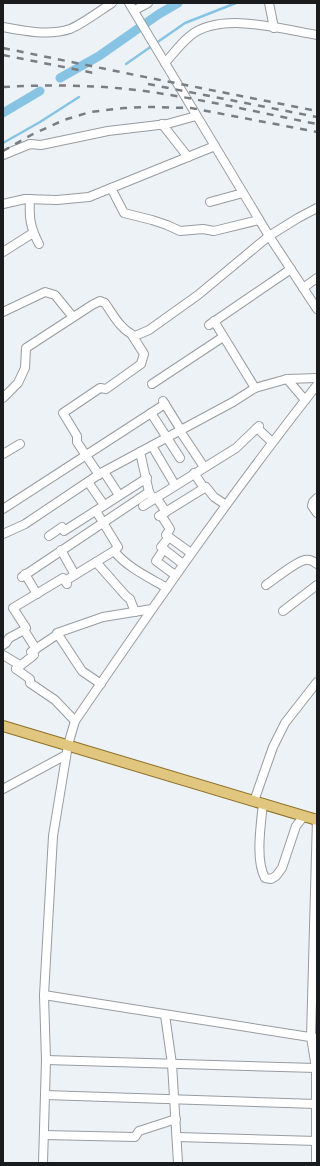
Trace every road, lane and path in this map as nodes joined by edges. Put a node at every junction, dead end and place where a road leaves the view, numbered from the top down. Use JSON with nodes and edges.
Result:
{"nodes":[{"id":1,"x":112,"y":3,"type":"edge"},
{"id":2,"x":129,"y":3,"type":"edge"},
{"id":3,"x":148,"y":3,"type":"edge"},
{"id":4,"x":269,"y":3,"type":"edge"},
{"id":5,"x":137,"y":14,"type":"junction"},
{"id":6,"x":3,"y":27,"type":"edge"},
{"id":7,"x":274,"y":28,"type":"junction"},
{"id":8,"x":317,"y":35,"type":"edge"},
{"id":9,"x":165,"y":63,"type":"junction"},
{"id":10,"x":196,"y":116,"type":"junction"},
{"id":11,"x":162,"y":124,"type":"junction"},
{"id":12,"x":215,"y":146,"type":"junction"},
{"id":13,"x":3,"y":155,"type":"edge"},
{"id":14,"x":188,"y":157,"type":"junction"},
{"id":15,"x":111,"y":188,"type":"junction"},
{"id":16,"x":243,"y":193,"type":"junction"},
{"id":17,"x":30,"y":199,"type":"junction"},
{"id":18,"x":210,"y":202,"type":"dead end"},
{"id":19,"x":3,"y":204,"type":"edge"},
{"id":20,"x":317,"y":208,"type":"edge"},
{"id":21,"x":259,"y":220,"type":"junction"},
{"id":22,"x":33,"y":233,"type":"junction"},
{"id":23,"x":269,"y":236,"type":"junction"},
{"id":24,"x":39,"y":244,"type":"dead end"},
{"id":25,"x":3,"y":252,"type":"edge"},
{"id":26,"x":291,"y":269,"type":"junction"},
{"id":27,"x":317,"y":278,"type":"edge"},
{"id":28,"x":303,"y":288,"type":"junction"},
{"id":29,"x":317,"y":309,"type":"edge"},
{"id":30,"x":3,"y":312,"type":"edge"},
{"id":31,"x":73,"y":317,"type":"junction"},
{"id":32,"x":132,"y":335,"type":"junction"},
{"id":33,"x":223,"y":337,"type":"junction"},
{"id":34,"x":317,"y":378,"type":"edge"},
{"id":35,"x":287,"y":379,"type":"junction"},
{"id":36,"x":152,"y":384,"type":"dead end"},
{"id":37,"x":317,"y":385,"type":"edge"},
{"id":38,"x":255,"y":388,"type":"junction"},
{"id":39,"x":3,"y":398,"type":"edge"},
{"id":40,"x":305,"y":400,"type":"junction"},
{"id":41,"x":151,"y":413,"type":"junction"},
{"id":42,"x":180,"y":430,"type":"junction"},
{"id":43,"x":167,"y":438,"type":"junction"},
{"id":44,"x":272,"y":442,"type":"junction"},
{"id":45,"x":20,"y":444,"type":"dead end"},
{"id":46,"x":152,"y":446,"type":"junction"},
{"id":47,"x":140,"y":452,"type":"junction"},
{"id":48,"x":3,"y":454,"type":"edge"},
{"id":49,"x":86,"y":456,"type":"junction"},
{"id":50,"x":180,"y":458,"type":"dead end"},
{"id":51,"x":204,"y":468,"type":"junction"},
{"id":52,"x":101,"y":473,"type":"junction"},
{"id":53,"x":194,"y":473,"type":"junction"},
{"id":54,"x":147,"y":478,"type":"junction"},
{"id":55,"x":88,"y":482,"type":"junction"},
{"id":56,"x":175,"y":485,"type":"junction"},
{"id":57,"x":204,"y":488,"type":"junction"},
{"id":58,"x":119,"y":495,"type":"junction"},
{"id":59,"x":153,"y":496,"type":"junction"},
{"id":60,"x":317,"y":498,"type":"edge"},
{"id":61,"x":104,"y":505,"type":"junction"},
{"id":62,"x":226,"y":505,"type":"junction"},
{"id":63,"x":143,"y":506,"type":"dead end"},
{"id":64,"x":3,"y":509,"type":"edge"},
{"id":65,"x":96,"y":511,"type":"junction"},
{"id":66,"x":317,"y":513,"type":"edge"},
{"id":67,"x":162,"y":514,"type":"junction"},
{"id":68,"x":79,"y":521,"type":"junction"},
{"id":69,"x":103,"y":523,"type":"junction"},
{"id":70,"x":3,"y":534,"type":"edge"},
{"id":71,"x":87,"y":534,"type":"junction"},
{"id":72,"x":49,"y":536,"type":"dead end"},
{"id":73,"x":169,"y":537,"type":"junction"},
{"id":74,"x":164,"y":549,"type":"junction"},
{"id":75,"x":61,"y":550,"type":"junction"},
{"id":76,"x":114,"y":551,"type":"junction"},
{"id":77,"x":191,"y":553,"type":"junction"},
{"id":78,"x":96,"y":562,"type":"junction"},
{"id":79,"x":183,"y":564,"type":"junction"},
{"id":80,"x":317,"y":564,"type":"edge"},
{"id":81,"x":76,"y":575,"type":"junction"},
{"id":82,"x":175,"y":575,"type":"junction"},
{"id":83,"x":266,"y":585,"type":"dead end"},
{"id":84,"x":317,"y":585,"type":"edge"},
{"id":85,"x":167,"y":588,"type":"junction"},
{"id":86,"x":37,"y":594,"type":"junction"},
{"id":87,"x":152,"y":609,"type":"junction"},
{"id":88,"x":283,"y":611,"type":"dead end"},
{"id":89,"x":135,"y":612,"type":"junction"},
{"id":90,"x":24,"y":630,"type":"junction"},
{"id":91,"x":58,"y":634,"type":"junction"},
{"id":92,"x":3,"y":645,"type":"edge"},
{"id":93,"x":36,"y":648,"type":"junction"},
{"id":94,"x":3,"y":655,"type":"edge"},
{"id":95,"x":16,"y":669,"type":"junction"},
{"id":96,"x":317,"y":682,"type":"edge"},
{"id":97,"x":100,"y":684,"type":"junction"},
{"id":98,"x":75,"y":721,"type":"junction"},
{"id":99,"x":3,"y":726,"type":"edge"},
{"id":100,"x":67,"y":750,"type":"junction"},
{"id":101,"x":3,"y":789,"type":"edge"},
{"id":102,"x":258,"y":802,"type":"junction"},
{"id":103,"x":304,"y":816,"type":"junction"},
{"id":104,"x":317,"y":819,"type":"edge"},
{"id":105,"x":44,"y":995,"type":"junction"},
{"id":106,"x":165,"y":1014,"type":"junction"},
{"id":107,"x":314,"y":1037,"type":"edge"},
{"id":108,"x":46,"y":1060,"type":"junction"},
{"id":109,"x":172,"y":1064,"type":"junction"},
{"id":110,"x":316,"y":1068,"type":"edge"},
{"id":111,"x":45,"y":1095,"type":"junction"},
{"id":112,"x":174,"y":1100,"type":"junction"},
{"id":113,"x":317,"y":1104,"type":"edge"},
{"id":114,"x":176,"y":1120,"type":"junction"},
{"id":115,"x":44,"y":1136,"type":"junction"},
{"id":116,"x":177,"y":1137,"type":"junction"},
{"id":117,"x":316,"y":1141,"type":"edge"},
{"id":118,"x":43,"y":1163,"type":"edge"},
{"id":119,"x":178,"y":1163,"type":"edge"},
{"id":120,"x":316,"y":1163,"type":"edge"}],
"edges":[{"from":1,"to":6,"type":"street"},
{"from":2,"to":5,"type":"street"},
{"from":3,"to":5,"type":"street"},
{"from":4,"to":7,"type":"street"},
{"from":5,"to":9,"type":"street"},
{"from":7,"to":8,"type":"street"},
{"from":7,"to":9,"type":"street"},
{"from":9,"to":10,"type":"street"},
{"from":10,"to":11,"type":"street"},
{"from":10,"to":12,"type":"street"},
{"from":11,"to":13,"type":"street"},
{"from":11,"to":14,"type":"street"},
{"from":12,"to":14,"type":"street"},
{"from":12,"to":16,"type":"street"},
{"from":14,"to":15,"type":"street"},
{"from":15,"to":17,"type":"street"},
{"from":15,"to":21,"type":"street"},
{"from":16,"to":18,"type":"street"},
{"from":16,"to":21,"type":"street"},
{"from":17,"to":19,"type":"street"},
{"from":17,"to":22,"type":"street"},
{"from":20,"to":23,"type":"street"},
{"from":21,"to":23,"type":"street"},
{"from":22,"to":24,"type":"street"},
{"from":22,"to":25,"type":"street"},
{"from":23,"to":26,"type":"street"},
{"from":23,"to":32,"type":"street"},
{"from":26,"to":28,"type":"street"},
{"from":26,"to":33,"type":"street"},
{"from":27,"to":28,"type":"street"},
{"from":28,"to":29,"type":"street"},
{"from":30,"to":31,"type":"street"},
{"from":31,"to":32,"type":"street"},
{"from":31,"to":39,"type":"street"},
{"from":32,"to":49,"type":"street"},
{"from":33,"to":36,"type":"street"},
{"from":33,"to":38,"type":"street"},
{"from":34,"to":35,"type":"street"},
{"from":35,"to":38,"type":"street"},
{"from":35,"to":40,"type":"street"},
{"from":37,"to":40,"type":"street"},
{"from":38,"to":42,"type":"street"},
{"from":40,"to":44,"type":"street"},
{"from":41,"to":42,"type":"street"},
{"from":41,"to":43,"type":"street"},
{"from":41,"to":49,"type":"street"},
{"from":42,"to":43,"type":"street"},
{"from":42,"to":51,"type":"street"},
{"from":43,"to":46,"type":"street"},
{"from":43,"to":50,"type":"street"},
{"from":44,"to":51,"type":"street"},
{"from":44,"to":62,"type":"street"},
{"from":45,"to":48,"type":"street"},
{"from":46,"to":47,"type":"street"},
{"from":46,"to":56,"type":"street"},
{"from":47,"to":52,"type":"street"},
{"from":47,"to":54,"type":"street"},
{"from":49,"to":52,"type":"street"},
{"from":49,"to":64,"type":"street"},
{"from":51,"to":53,"type":"street"},
{"from":52,"to":55,"type":"street"},
{"from":52,"to":58,"type":"street"},
{"from":53,"to":56,"type":"street"},
{"from":53,"to":57,"type":"street"},
{"from":54,"to":58,"type":"street"},
{"from":54,"to":59,"type":"street"},
{"from":55,"to":61,"type":"street"},
{"from":55,"to":70,"type":"street"},
{"from":56,"to":59,"type":"street"},
{"from":57,"to":62,"type":"street"},
{"from":57,"to":67,"type":"street"},
{"from":58,"to":61,"type":"street"},
{"from":59,"to":63,"type":"street"},
{"from":59,"to":67,"type":"street"},
{"from":59,"to":69,"type":"street"},
{"from":60,"to":66,"type":"street"},
{"from":61,"to":65,"type":"street"},
{"from":62,"to":77,"type":"street"},
{"from":65,"to":68,"type":"street"},
{"from":65,"to":69,"type":"street"},
{"from":67,"to":73,"type":"street"},
{"from":68,"to":71,"type":"street"},
{"from":68,"to":72,"type":"street"},
{"from":69,"to":71,"type":"street"},
{"from":69,"to":76,"type":"street"},
{"from":71,"to":75,"type":"street"},
{"from":73,"to":74,"type":"street"},
{"from":73,"to":77,"type":"street"},
{"from":74,"to":79,"type":"street"},
{"from":74,"to":82,"type":"street"},
{"from":75,"to":81,"type":"street"},
{"from":75,"to":86,"type":"street"},
{"from":76,"to":78,"type":"street"},
{"from":76,"to":85,"type":"street"},
{"from":77,"to":79,"type":"street"},
{"from":78,"to":81,"type":"street"},
{"from":78,"to":89,"type":"street"},
{"from":79,"to":82,"type":"street"},
{"from":80,"to":83,"type":"street"},
{"from":81,"to":86,"type":"street"},
{"from":82,"to":85,"type":"street"},
{"from":84,"to":88,"type":"street"},
{"from":85,"to":87,"type":"street"},
{"from":86,"to":90,"type":"street"},
{"from":87,"to":89,"type":"street"},
{"from":87,"to":97,"type":"street"},
{"from":89,"to":91,"type":"street"},
{"from":90,"to":92,"type":"street"},
{"from":90,"to":93,"type":"street"},
{"from":91,"to":93,"type":"street"},
{"from":91,"to":97,"type":"street"},
{"from":93,"to":95,"type":"street"},
{"from":94,"to":95,"type":"street"},
{"from":95,"to":98,"type":"street"},
{"from":96,"to":102,"type":"street"},
{"from":97,"to":98,"type":"street"},
{"from":98,"to":100,"type":"street"},
{"from":99,"to":100,"type":"main road"},
{"from":100,"to":101,"type":"street"},
{"from":100,"to":102,"type":"main road"},
{"from":100,"to":105,"type":"street"},
{"from":102,"to":103,"type":"main road"},
{"from":102,"to":103,"type":"street"},
{"from":103,"to":104,"type":"main road"},
{"from":104,"to":107,"type":"street"},
{"from":105,"to":106,"type":"street"},
{"from":105,"to":108,"type":"street"},
{"from":106,"to":107,"type":"street"},
{"from":106,"to":109,"type":"street"},
{"from":107,"to":110,"type":"street"},
{"from":108,"to":109,"type":"street"},
{"from":108,"to":111,"type":"street"},
{"from":109,"to":110,"type":"street"},
{"from":109,"to":112,"type":"street"},
{"from":110,"to":113,"type":"street"},
{"from":111,"to":112,"type":"street"},
{"from":111,"to":115,"type":"street"},
{"from":112,"to":113,"type":"street"},
{"from":112,"to":114,"type":"street"},
{"from":113,"to":117,"type":"street"},
{"from":114,"to":115,"type":"street"},
{"from":114,"to":116,"type":"street"},
{"from":115,"to":118,"type":"street"},
{"from":116,"to":117,"type":"street"},
{"from":116,"to":119,"type":"street"},
{"from":117,"to":120,"type":"street"}]}
